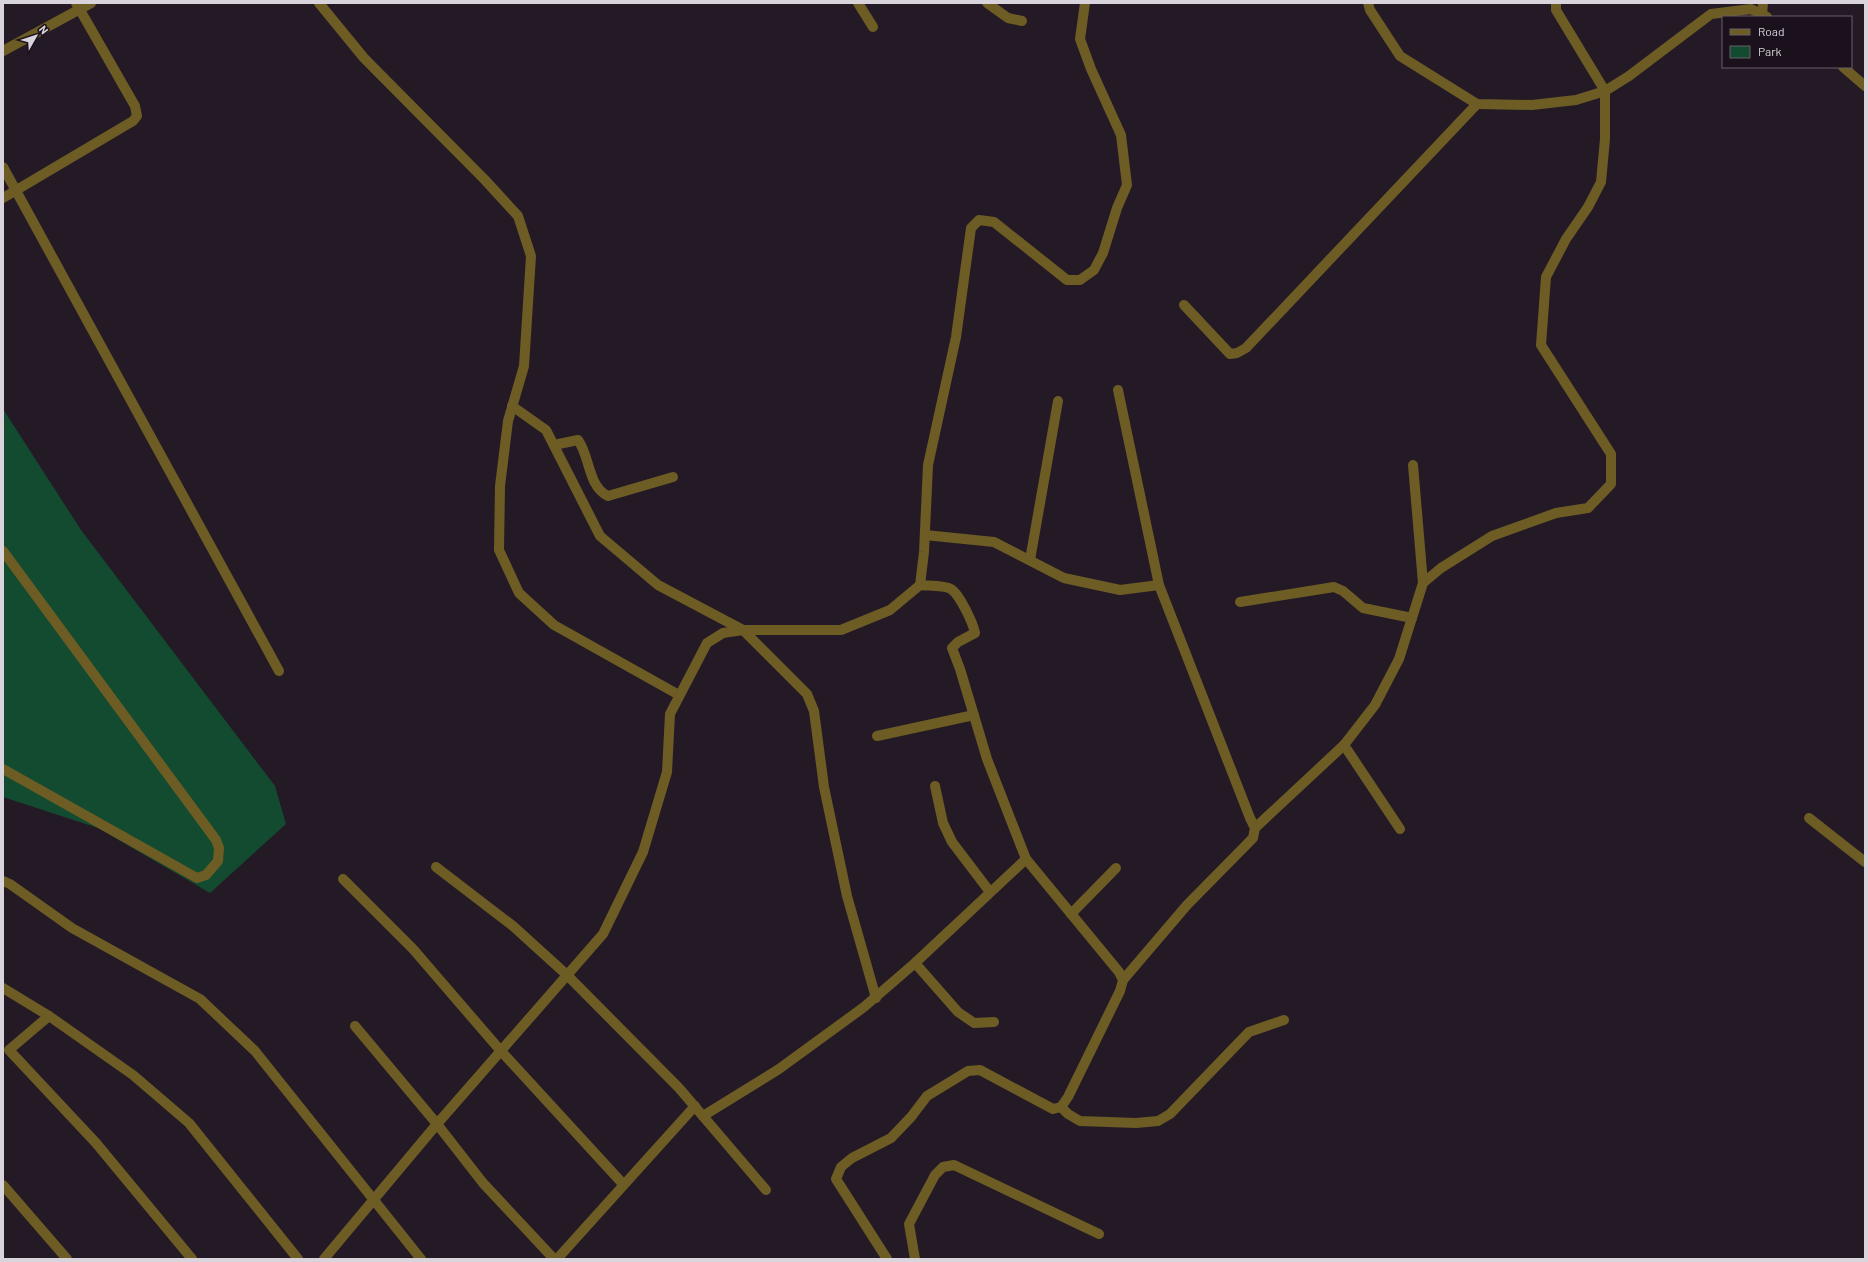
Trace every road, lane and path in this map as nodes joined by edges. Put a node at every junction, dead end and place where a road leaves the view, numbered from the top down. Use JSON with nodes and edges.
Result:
{"nodes":[{"id":1,"x":91,"y":3,"type":"edge"},
{"id":2,"x":319,"y":3,"type":"edge"},
{"id":3,"x":858,"y":3,"type":"edge"},
{"id":4,"x":987,"y":3,"type":"edge"},
{"id":5,"x":1084,"y":3,"type":"edge"},
{"id":6,"x":1368,"y":3,"type":"edge"},
{"id":7,"x":1556,"y":3,"type":"edge"},
{"id":8,"x":1763,"y":3,"type":"edge"},
{"id":9,"x":78,"y":6,"type":"edge"},
{"id":10,"x":1764,"y":16,"type":"edge"},
{"id":11,"x":1022,"y":21,"type":"dead end"},
{"id":12,"x":873,"y":27,"type":"dead end"},
{"id":13,"x":3,"y":51,"type":"edge"},
{"id":14,"x":1844,"y":68,"type":"edge"},
{"id":15,"x":1865,"y":86,"type":"edge"},
{"id":16,"x":1605,"y":90,"type":"junction"},
{"id":17,"x":1478,"y":104,"type":"junction"},
{"id":18,"x":3,"y":167,"type":"edge"},
{"id":19,"x":15,"y":190,"type":"junction"},
{"id":20,"x":3,"y":198,"type":"edge"},
{"id":21,"x":1184,"y":305,"type":"dead end"},
{"id":22,"x":1118,"y":390,"type":"dead end"},
{"id":23,"x":1058,"y":402,"type":"dead end"},
{"id":24,"x":512,"y":406,"type":"junction"},
{"id":25,"x":554,"y":445,"type":"junction"},
{"id":26,"x":1413,"y":465,"type":"dead end"},
{"id":27,"x":673,"y":476,"type":"dead end"},
{"id":28,"x":925,"y":535,"type":"junction"},
{"id":29,"x":3,"y":551,"type":"edge"},
{"id":30,"x":1030,"y":560,"type":"junction"},
{"id":31,"x":1423,"y":583,"type":"junction"},
{"id":32,"x":920,"y":585,"type":"junction"},
{"id":33,"x":1159,"y":585,"type":"junction"},
{"id":34,"x":1240,"y":602,"type":"dead end"},
{"id":35,"x":1412,"y":618,"type":"junction"},
{"id":36,"x":743,"y":630,"type":"junction"},
{"id":37,"x":279,"y":671,"type":"dead end"},
{"id":38,"x":680,"y":695,"type":"junction"},
{"id":39,"x":974,"y":715,"type":"junction"},
{"id":40,"x":876,"y":736,"type":"dead end"},
{"id":41,"x":1344,"y":745,"type":"junction"},
{"id":42,"x":3,"y":769,"type":"edge"},
{"id":43,"x":935,"y":786,"type":"dead end"},
{"id":44,"x":1809,"y":818,"type":"dead end"},
{"id":45,"x":1255,"y":828,"type":"junction"},
{"id":46,"x":1400,"y":829,"type":"dead end"},
{"id":47,"x":1026,"y":859,"type":"junction"},
{"id":48,"x":1865,"y":862,"type":"edge"},
{"id":49,"x":436,"y":867,"type":"dead end"},
{"id":50,"x":1116,"y":868,"type":"dead end"},
{"id":51,"x":343,"y":879,"type":"dead end"},
{"id":52,"x":3,"y":881,"type":"edge"},
{"id":53,"x":990,"y":892,"type":"junction"},
{"id":54,"x":1071,"y":914,"type":"junction"},
{"id":55,"x":915,"y":963,"type":"junction"},
{"id":56,"x":567,"y":975,"type":"junction"},
{"id":57,"x":1123,"y":980,"type":"junction"},
{"id":58,"x":3,"y":988,"type":"edge"},
{"id":59,"x":876,"y":998,"type":"junction"},
{"id":60,"x":49,"y":1016,"type":"junction"},
{"id":61,"x":1284,"y":1020,"type":"dead end"},
{"id":62,"x":994,"y":1022,"type":"dead end"},
{"id":63,"x":355,"y":1026,"type":"dead end"},
{"id":64,"x":500,"y":1050,"type":"junction"},
{"id":65,"x":6,"y":1052,"type":"edge"},
{"id":66,"x":695,"y":1106,"type":"junction"},
{"id":67,"x":1061,"y":1106,"type":"junction"},
{"id":68,"x":703,"y":1116,"type":"junction"},
{"id":69,"x":437,"y":1124,"type":"junction"},
{"id":70,"x":623,"y":1184,"type":"junction"},
{"id":71,"x":3,"y":1185,"type":"edge"},
{"id":72,"x":766,"y":1190,"type":"dead end"},
{"id":73,"x":374,"y":1198,"type":"junction"},
{"id":74,"x":1099,"y":1234,"type":"dead end"},
{"id":75,"x":67,"y":1259,"type":"edge"},
{"id":76,"x":192,"y":1259,"type":"edge"},
{"id":77,"x":298,"y":1259,"type":"edge"},
{"id":78,"x":324,"y":1259,"type":"edge"},
{"id":79,"x":421,"y":1259,"type":"edge"},
{"id":80,"x":554,"y":1259,"type":"edge"},
{"id":81,"x":557,"y":1259,"type":"edge"},
{"id":82,"x":887,"y":1259,"type":"edge"},
{"id":83,"x":915,"y":1259,"type":"edge"}],
"edges":[{"from":1,"to":9,"type":"street"},
{"from":2,"to":24,"type":"street"},
{"from":3,"to":12,"type":"street"},
{"from":4,"to":11,"type":"street"},
{"from":5,"to":28,"type":"street"},
{"from":6,"to":17,"type":"street"},
{"from":7,"to":16,"type":"street"},
{"from":8,"to":10,"type":"street"},
{"from":9,"to":13,"type":"street"},
{"from":9,"to":19,"type":"street"},
{"from":10,"to":16,"type":"street"},
{"from":14,"to":15,"type":"street"},
{"from":16,"to":17,"type":"street"},
{"from":16,"to":31,"type":"street"},
{"from":17,"to":21,"type":"street"},
{"from":18,"to":19,"type":"street"},
{"from":19,"to":20,"type":"street"},
{"from":19,"to":37,"type":"street"},
{"from":22,"to":33,"type":"street"},
{"from":23,"to":30,"type":"street"},
{"from":24,"to":25,"type":"street"},
{"from":24,"to":38,"type":"street"},
{"from":25,"to":27,"type":"street"},
{"from":25,"to":36,"type":"street"},
{"from":26,"to":31,"type":"street"},
{"from":28,"to":30,"type":"street"},
{"from":28,"to":32,"type":"street"},
{"from":29,"to":42,"type":"street"},
{"from":30,"to":33,"type":"street"},
{"from":31,"to":35,"type":"street"},
{"from":32,"to":36,"type":"street"},
{"from":32,"to":39,"type":"street"},
{"from":33,"to":45,"type":"street"},
{"from":34,"to":35,"type":"street"},
{"from":35,"to":41,"type":"street"},
{"from":36,"to":38,"type":"street"},
{"from":36,"to":59,"type":"street"},
{"from":38,"to":56,"type":"street"},
{"from":39,"to":40,"type":"street"},
{"from":39,"to":47,"type":"street"},
{"from":41,"to":45,"type":"street"},
{"from":41,"to":46,"type":"street"},
{"from":43,"to":53,"type":"street"},
{"from":44,"to":48,"type":"street"},
{"from":45,"to":57,"type":"street"},
{"from":47,"to":53,"type":"street"},
{"from":47,"to":54,"type":"street"},
{"from":49,"to":56,"type":"street"},
{"from":50,"to":54,"type":"street"},
{"from":51,"to":64,"type":"street"},
{"from":52,"to":73,"type":"street"},
{"from":53,"to":55,"type":"street"},
{"from":54,"to":57,"type":"street"},
{"from":55,"to":59,"type":"street"},
{"from":55,"to":62,"type":"street"},
{"from":56,"to":64,"type":"street"},
{"from":56,"to":66,"type":"street"},
{"from":57,"to":67,"type":"street"},
{"from":58,"to":60,"type":"street"},
{"from":59,"to":68,"type":"street"},
{"from":60,"to":65,"type":"street"},
{"from":60,"to":77,"type":"street"},
{"from":61,"to":67,"type":"street"},
{"from":63,"to":69,"type":"street"},
{"from":64,"to":69,"type":"street"},
{"from":64,"to":70,"type":"street"},
{"from":65,"to":76,"type":"street"},
{"from":66,"to":68,"type":"street"},
{"from":66,"to":70,"type":"street"},
{"from":67,"to":82,"type":"street"},
{"from":68,"to":72,"type":"street"},
{"from":69,"to":73,"type":"street"},
{"from":69,"to":80,"type":"street"},
{"from":70,"to":81,"type":"street"},
{"from":71,"to":75,"type":"street"},
{"from":73,"to":78,"type":"street"},
{"from":73,"to":79,"type":"street"},
{"from":74,"to":83,"type":"street"}]}
